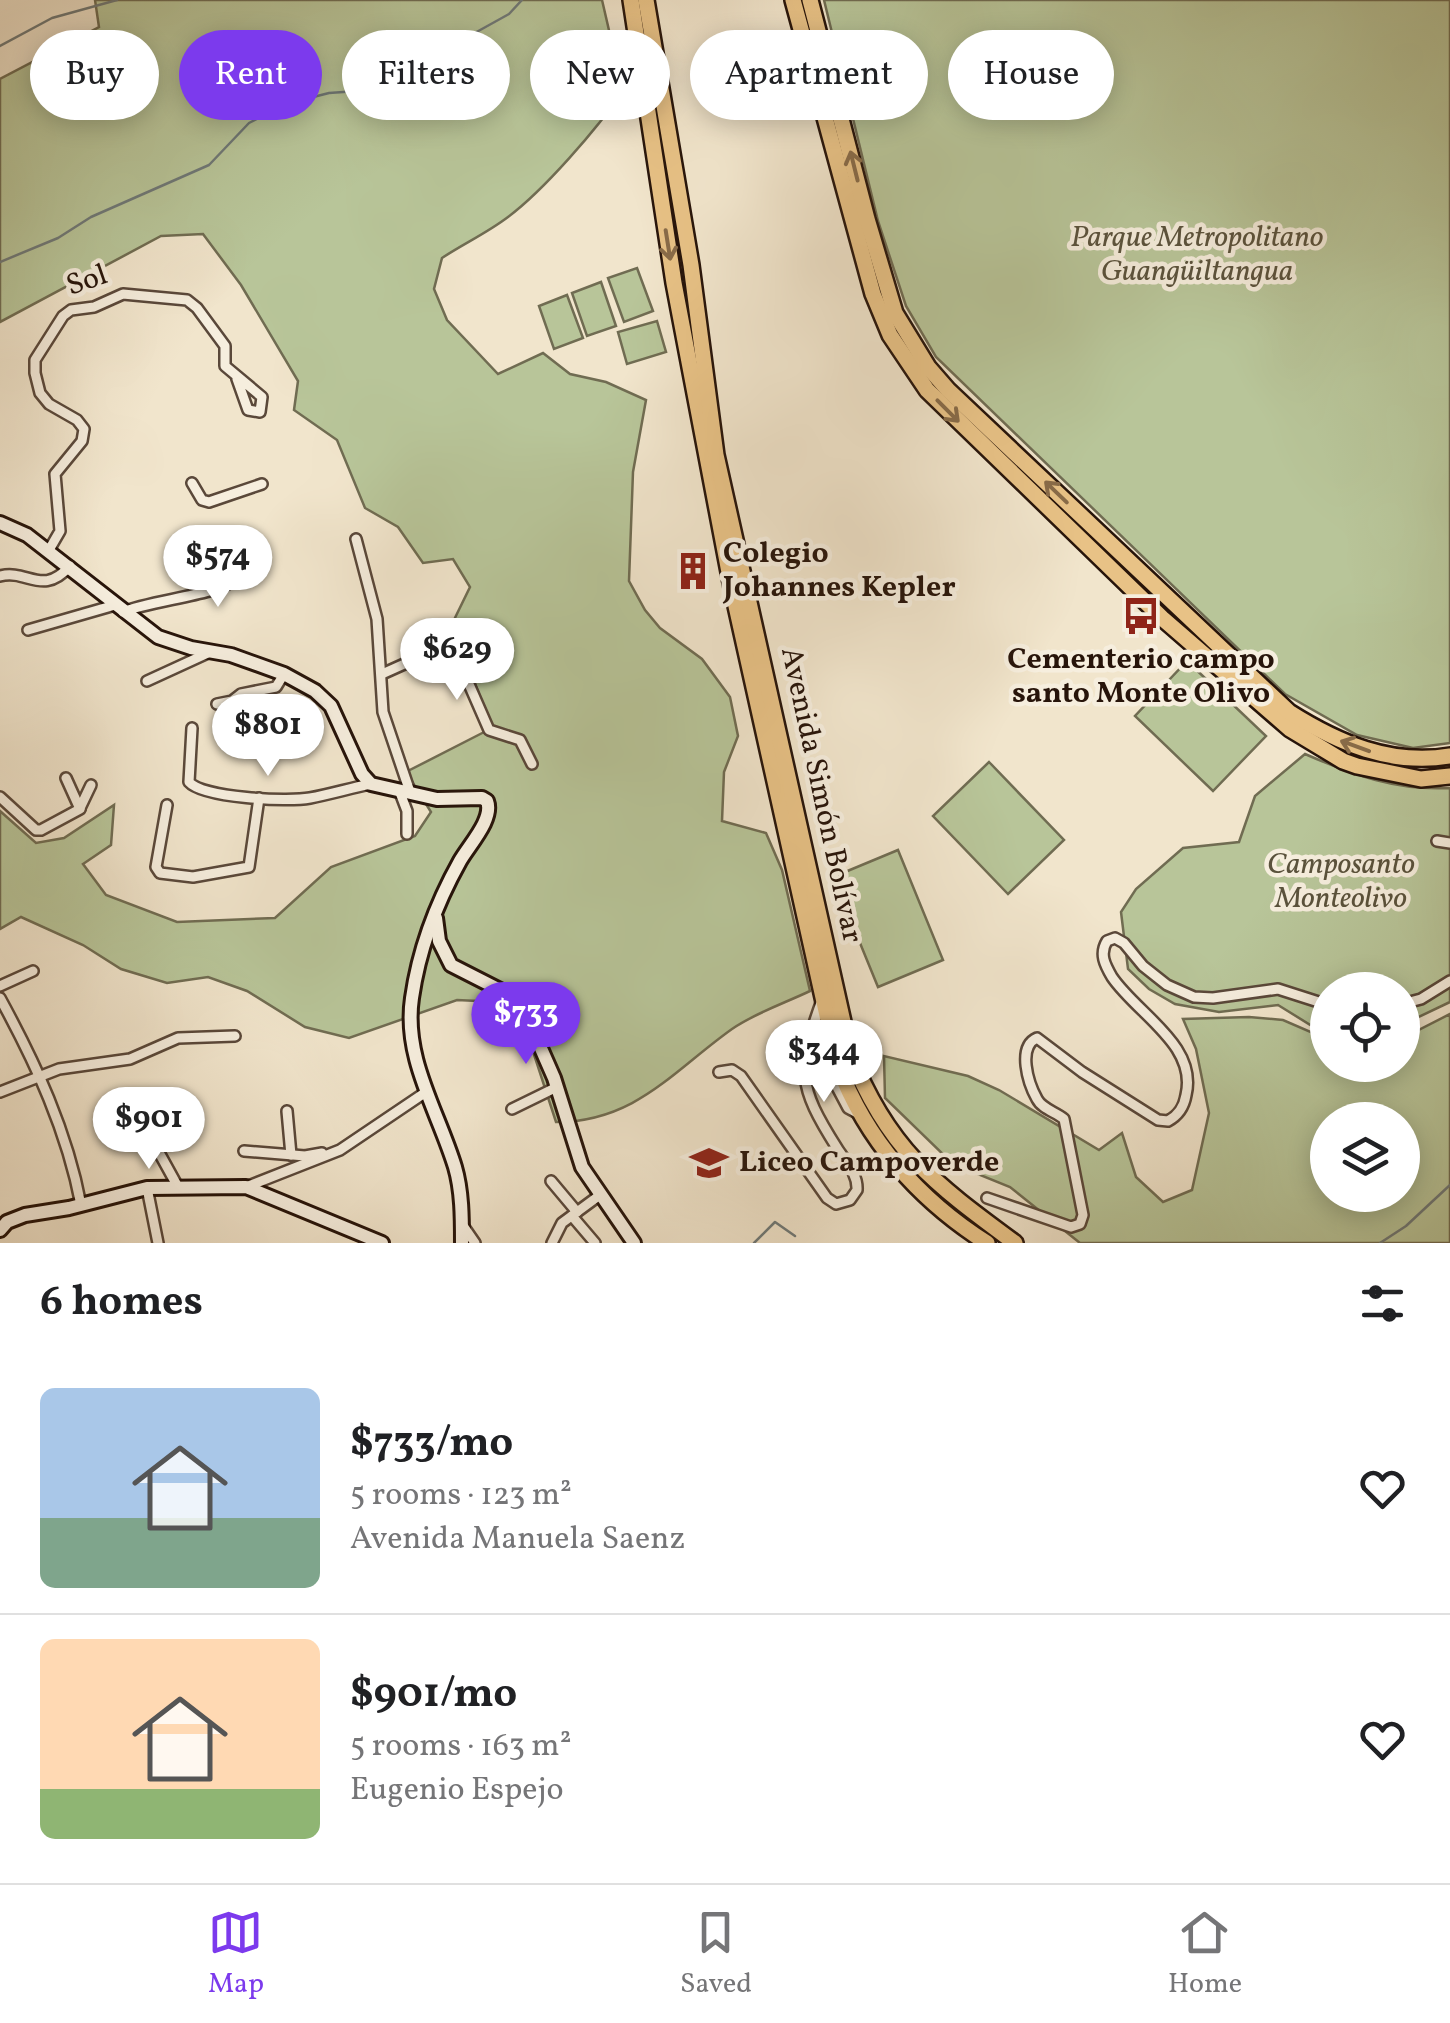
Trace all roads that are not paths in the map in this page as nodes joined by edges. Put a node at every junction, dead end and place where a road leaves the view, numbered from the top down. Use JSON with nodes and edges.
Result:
{"nodes":[{"id":1,"x":628,"y":0,"type":"edge"},
{"id":2,"x":646,"y":0,"type":"edge"},
{"id":3,"x":656,"y":0,"type":"edge"},
{"id":4,"x":794,"y":0,"type":"edge"},
{"id":5,"x":810,"y":0,"type":"edge"},
{"id":6,"x":651,"y":30,"type":"edge"},
{"id":7,"x":656,"y":30,"type":"edge"},
{"id":8,"x":665,"y":120,"type":"edge"},
{"id":9,"x":237,"y":379,"type":"dead end"},
{"id":10,"x":192,"y":483,"type":"dead end"},
{"id":11,"x":262,"y":484,"type":"dead end"},
{"id":12,"x":0,"y":524,"type":"edge"},
{"id":13,"x":250,"y":536,"type":"dead end"},
{"id":14,"x":1103,"y":537,"type":"junction"},
{"id":15,"x":356,"y":539,"type":"dead end"},
{"id":16,"x":49,"y":550,"type":"junction"},
{"id":17,"x":1091,"y":550,"type":"junction"},
{"id":18,"x":70,"y":566,"type":"junction"},
{"id":19,"x":0,"y":576,"type":"edge"},
{"id":20,"x":119,"y":609,"type":"junction"},
{"id":21,"x":28,"y":630,"type":"dead end"},
{"id":22,"x":212,"y":652,"type":"junction"},
{"id":23,"x":284,"y":674,"type":"junction"},
{"id":24,"x":382,"y":674,"type":"junction"},
{"id":25,"x":147,"y":682,"type":"dead end"},
{"id":26,"x":217,"y":704,"type":"dead end"},
{"id":27,"x":192,"y":728,"type":"dead end"},
{"id":28,"x":1450,"y":756,"type":"edge"},
{"id":29,"x":532,"y":764,"type":"dead end"},
{"id":30,"x":1450,"y":776,"type":"edge"},
{"id":31,"x":66,"y":778,"type":"dead end"},
{"id":32,"x":91,"y":784,"type":"dead end"},
{"id":33,"x":371,"y":784,"type":"junction"},
{"id":34,"x":405,"y":791,"type":"junction"},
{"id":35,"x":0,"y":798,"type":"edge"},
{"id":36,"x":259,"y":798,"type":"junction"},
{"id":37,"x":167,"y":805,"type":"dead end"},
{"id":38,"x":80,"y":808,"type":"junction"},
{"id":39,"x":407,"y":834,"type":"dead end"},
{"id":40,"x":1437,"y":841,"type":"dead end"},
{"id":41,"x":1450,"y":842,"type":"edge"},
{"id":42,"x":437,"y":906,"type":"junction"},
{"id":43,"x":34,"y":972,"type":"dead end"},
{"id":44,"x":1450,"y":982,"type":"edge"},
{"id":45,"x":0,"y":986,"type":"edge"},
{"id":46,"x":829,"y":997,"type":"junction"},
{"id":47,"x":0,"y":998,"type":"edge"},
{"id":48,"x":1310,"y":999,"type":"edge"},
{"id":49,"x":1420,"y":1000,"type":"edge"},
{"id":50,"x":235,"y":1036,"type":"dead end"},
{"id":51,"x":804,"y":1058,"type":"junction"},
{"id":52,"x":719,"y":1072,"type":"dead end"},
{"id":53,"x":40,"y":1076,"type":"junction"},
{"id":54,"x":557,"y":1086,"type":"junction"},
{"id":55,"x":0,"y":1092,"type":"edge"},
{"id":56,"x":426,"y":1092,"type":"junction"},
{"id":57,"x":512,"y":1109,"type":"dead end"},
{"id":58,"x":287,"y":1111,"type":"dead end"},
{"id":59,"x":859,"y":1114,"type":"junction"},
{"id":60,"x":151,"y":1138,"type":"dead end"},
{"id":61,"x":244,"y":1150,"type":"dead end"},
{"id":62,"x":340,"y":1150,"type":"junction"},
{"id":63,"x":291,"y":1155,"type":"junction"},
{"id":64,"x":551,"y":1181,"type":"dead end"},
{"id":65,"x":246,"y":1186,"type":"junction"},
{"id":66,"x":178,"y":1187,"type":"junction"},
{"id":67,"x":147,"y":1188,"type":"junction"},
{"id":68,"x":600,"y":1194,"type":"junction"},
{"id":69,"x":987,"y":1198,"type":"dead end"},
{"id":70,"x":80,"y":1205,"type":"junction"},
{"id":71,"x":574,"y":1214,"type":"junction"},
{"id":72,"x":2,"y":1224,"type":"edge"},
{"id":73,"x":462,"y":1224,"type":"junction"},
{"id":74,"x":158,"y":1243,"type":"edge"},
{"id":75,"x":382,"y":1243,"type":"edge"},
{"id":76,"x":462,"y":1243,"type":"edge"},
{"id":77,"x":475,"y":1243,"type":"edge"},
{"id":78,"x":552,"y":1243,"type":"edge"},
{"id":79,"x":595,"y":1243,"type":"edge"},
{"id":80,"x":634,"y":1243,"type":"edge"},
{"id":81,"x":987,"y":1243,"type":"edge"},
{"id":82,"x":1015,"y":1243,"type":"edge"}],
"edges":[{"from":1,"to":46,"type":"highway","name":"Avenida Simón Bolívar","one_way":true},
{"from":2,"to":6,"type":"highway","name":"Avenida Simón Bolívar"},
{"from":3,"to":7,"type":"highway"},
{"from":4,"to":17,"type":"highway","one_way":true},
{"from":14,"to":5,"type":"highway","one_way":true},
{"from":8,"to":46,"type":"highway","name":"Avenida Simón Bolívar"},
{"from":9,"to":16,"type":"street","name":"Sol"},
{"from":10,"to":11,"type":"street"},
{"from":12,"to":16,"type":"street"},
{"from":13,"to":20,"type":"street"},
{"from":14,"to":17,"type":"highway"},
{"from":28,"to":14,"type":"highway","one_way":true},
{"from":15,"to":24,"type":"street"},
{"from":16,"to":18,"type":"street"},
{"from":17,"to":30,"type":"highway"},
{"from":18,"to":19,"type":"street"},
{"from":18,"to":20,"type":"street"},
{"from":20,"to":21,"type":"street"},
{"from":20,"to":22,"type":"street"},
{"from":22,"to":23,"type":"street"},
{"from":22,"to":25,"type":"street"},
{"from":23,"to":26,"type":"street"},
{"from":23,"to":33,"type":"street"},
{"from":24,"to":29,"type":"street"},
{"from":24,"to":34,"type":"street"},
{"from":27,"to":36,"type":"street"},
{"from":31,"to":38,"type":"street"},
{"from":32,"to":38,"type":"street"},
{"from":33,"to":34,"type":"street"},
{"from":33,"to":36,"type":"street"},
{"from":34,"to":39,"type":"street"},
{"from":34,"to":42,"type":"street"},
{"from":35,"to":38,"type":"street"},
{"from":36,"to":37,"type":"street"},
{"from":40,"to":41,"type":"street"},
{"from":42,"to":54,"type":"street"},
{"from":42,"to":56,"type":"street"},
{"from":43,"to":45,"type":"street"},
{"from":44,"to":49,"type":"street"},
{"from":46,"to":51,"type":"street"},
{"from":46,"to":59,"type":"highway","name":"Avenida Simón Bolívar"},
{"from":46,"to":82,"type":"highway","name":"Avenida Simón Bolívar"},
{"from":47,"to":53,"type":"street"},
{"from":48,"to":69,"type":"street"},
{"from":50,"to":53,"type":"street"},
{"from":51,"to":52,"type":"street"},
{"from":51,"to":59,"type":"street"},
{"from":53,"to":55,"type":"street"},
{"from":53,"to":70,"type":"street"},
{"from":54,"to":57,"type":"street"},
{"from":54,"to":68,"type":"street"},
{"from":56,"to":62,"type":"street"},
{"from":56,"to":73,"type":"street"},
{"from":58,"to":63,"type":"street"},
{"from":59,"to":81,"type":"highway","name":"Avenida Simón Bolívar"},
{"from":60,"to":66,"type":"street"},
{"from":61,"to":63,"type":"street"},
{"from":62,"to":63,"type":"street"},
{"from":62,"to":65,"type":"street"},
{"from":64,"to":71,"type":"street"},
{"from":65,"to":66,"type":"street"},
{"from":65,"to":75,"type":"street"},
{"from":66,"to":67,"type":"street"},
{"from":67,"to":70,"type":"street"},
{"from":67,"to":74,"type":"street"},
{"from":68,"to":71,"type":"street"},
{"from":68,"to":80,"type":"street"},
{"from":70,"to":72,"type":"street"},
{"from":71,"to":78,"type":"street"},
{"from":71,"to":79,"type":"street"},
{"from":73,"to":76,"type":"street"},
{"from":73,"to":77,"type":"street"}]}
